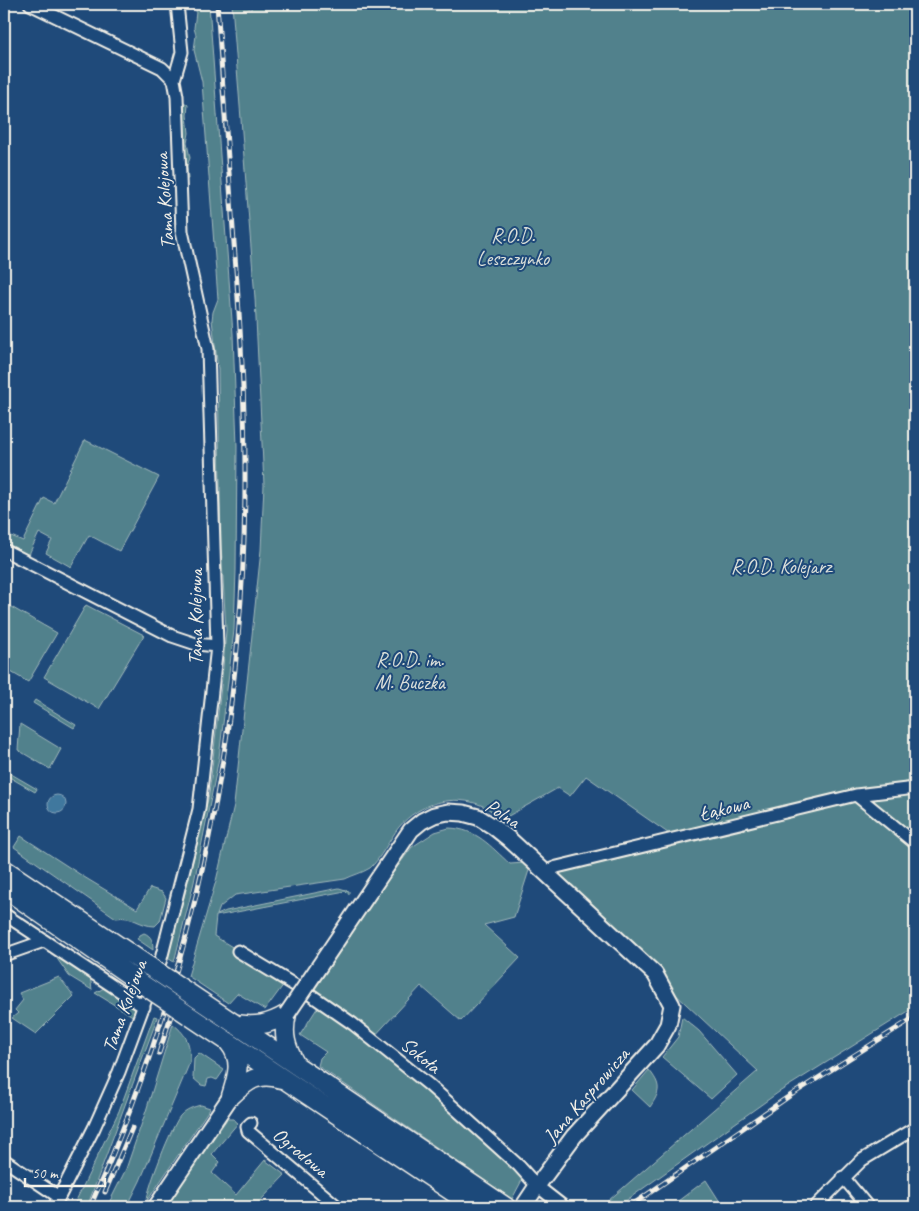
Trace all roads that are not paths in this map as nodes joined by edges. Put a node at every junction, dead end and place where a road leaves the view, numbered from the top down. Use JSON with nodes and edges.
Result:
{"nodes":[{"id":1,"x":30,"y":4,"type":"edge"},
{"id":2,"x":177,"y":4,"type":"edge"},
{"id":3,"x":56,"y":10,"type":"edge"},
{"id":4,"x":174,"y":80,"type":"junction"},
{"id":5,"x":4,"y":550,"type":"edge"},
{"id":6,"x":216,"y":646,"type":"junction"},
{"id":7,"x":915,"y":788,"type":"edge"},
{"id":8,"x":856,"y":795,"type":"junction"},
{"id":9,"x":915,"y":843,"type":"edge"},
{"id":10,"x":4,"y":868,"type":"edge"},
{"id":11,"x":544,"y":872,"type":"junction"},
{"id":12,"x":4,"y":888,"type":"edge"},
{"id":13,"x":24,"y":891,"type":"junction"},
{"id":14,"x":4,"y":914,"type":"edge"},
{"id":15,"x":44,"y":940,"type":"junction"},
{"id":16,"x":238,"y":951,"type":"dead end"},
{"id":17,"x":4,"y":955,"type":"edge"},
{"id":18,"x":672,"y":1005,"type":"joint"},
{"id":19,"x":144,"y":1007,"type":"junction"},
{"id":20,"x":287,"y":1014,"type":"junction"},
{"id":21,"x":235,"y":1024,"type":"junction"},
{"id":22,"x":227,"y":1041,"type":"junction"},
{"id":23,"x":296,"y":1066,"type":"junction"},
{"id":24,"x":286,"y":1080,"type":"junction"},
{"id":25,"x":232,"y":1096,"type":"junction"},
{"id":26,"x":250,"y":1123,"type":"dead end"},
{"id":27,"x":915,"y":1128,"type":"edge"},
{"id":28,"x":4,"y":1160,"type":"edge"},
{"id":29,"x":843,"y":1177,"type":"junction"},
{"id":30,"x":536,"y":1186,"type":"junction"},
{"id":31,"x":57,"y":1202,"type":"edge"},
{"id":32,"x":156,"y":1207,"type":"edge"},
{"id":33,"x":338,"y":1207,"type":"edge"},
{"id":34,"x":475,"y":1207,"type":"edge"},
{"id":35,"x":506,"y":1207,"type":"edge"},
{"id":36,"x":523,"y":1207,"type":"edge"},
{"id":37,"x":564,"y":1207,"type":"edge"},
{"id":38,"x":816,"y":1207,"type":"edge"},
{"id":39,"x":868,"y":1207,"type":"edge"}],
"edges":[{"from":1,"to":3,"type":"street"},
{"from":2,"to":4,"type":"street","name":"Tama Kolejowa"},
{"from":3,"to":4,"type":"street"},
{"from":4,"to":6,"type":"street","name":"Tama Kolejowa"},
{"from":5,"to":6,"type":"street"},
{"from":6,"to":19,"type":"street","name":"Tama Kolejowa"},
{"from":7,"to":8,"type":"street","name":"Łąkowa"},
{"from":8,"to":9,"type":"street"},
{"from":8,"to":11,"type":"street","name":"Łąkowa"},
{"from":10,"to":13,"type":"main road"},
{"from":11,"to":18,"type":"street","name":"Polna"},
{"from":11,"to":20,"type":"street","name":"Polna","bridge":true},
{"from":12,"to":13,"type":"main road"},
{"from":13,"to":21,"type":"main road","bridge":true},
{"from":13,"to":22,"type":"main road","bridge":true},
{"from":14,"to":15,"type":"street"},
{"from":15,"to":17,"type":"street"},
{"from":15,"to":19,"type":"street"},
{"from":16,"to":30,"type":"street","name":"Sokoła"},
{"from":18,"to":30,"type":"street","name":"Jana Kasprowicza"},
{"from":19,"to":31,"type":"street","name":"Tama Kolejowa"},
{"from":20,"to":21,"type":"main road"},
{"from":20,"to":23,"type":"main road"},
{"from":21,"to":23,"type":"main road"},
{"from":22,"to":24,"type":"main road"},
{"from":22,"to":25,"type":"main road"},
{"from":23,"to":35,"type":"main road"},
{"from":24,"to":25,"type":"main road"},
{"from":24,"to":34,"type":"main road"},
{"from":25,"to":32,"type":"street"},
{"from":26,"to":33,"type":"street","name":"Ogrodowa"},
{"from":27,"to":29,"type":"street"},
{"from":28,"to":31,"type":"street"},
{"from":29,"to":38,"type":"street"},
{"from":29,"to":39,"type":"street"},
{"from":30,"to":36,"type":"street","name":"Jana Kasprowicza"},
{"from":30,"to":37,"type":"street","name":"Sokoła"}]}
